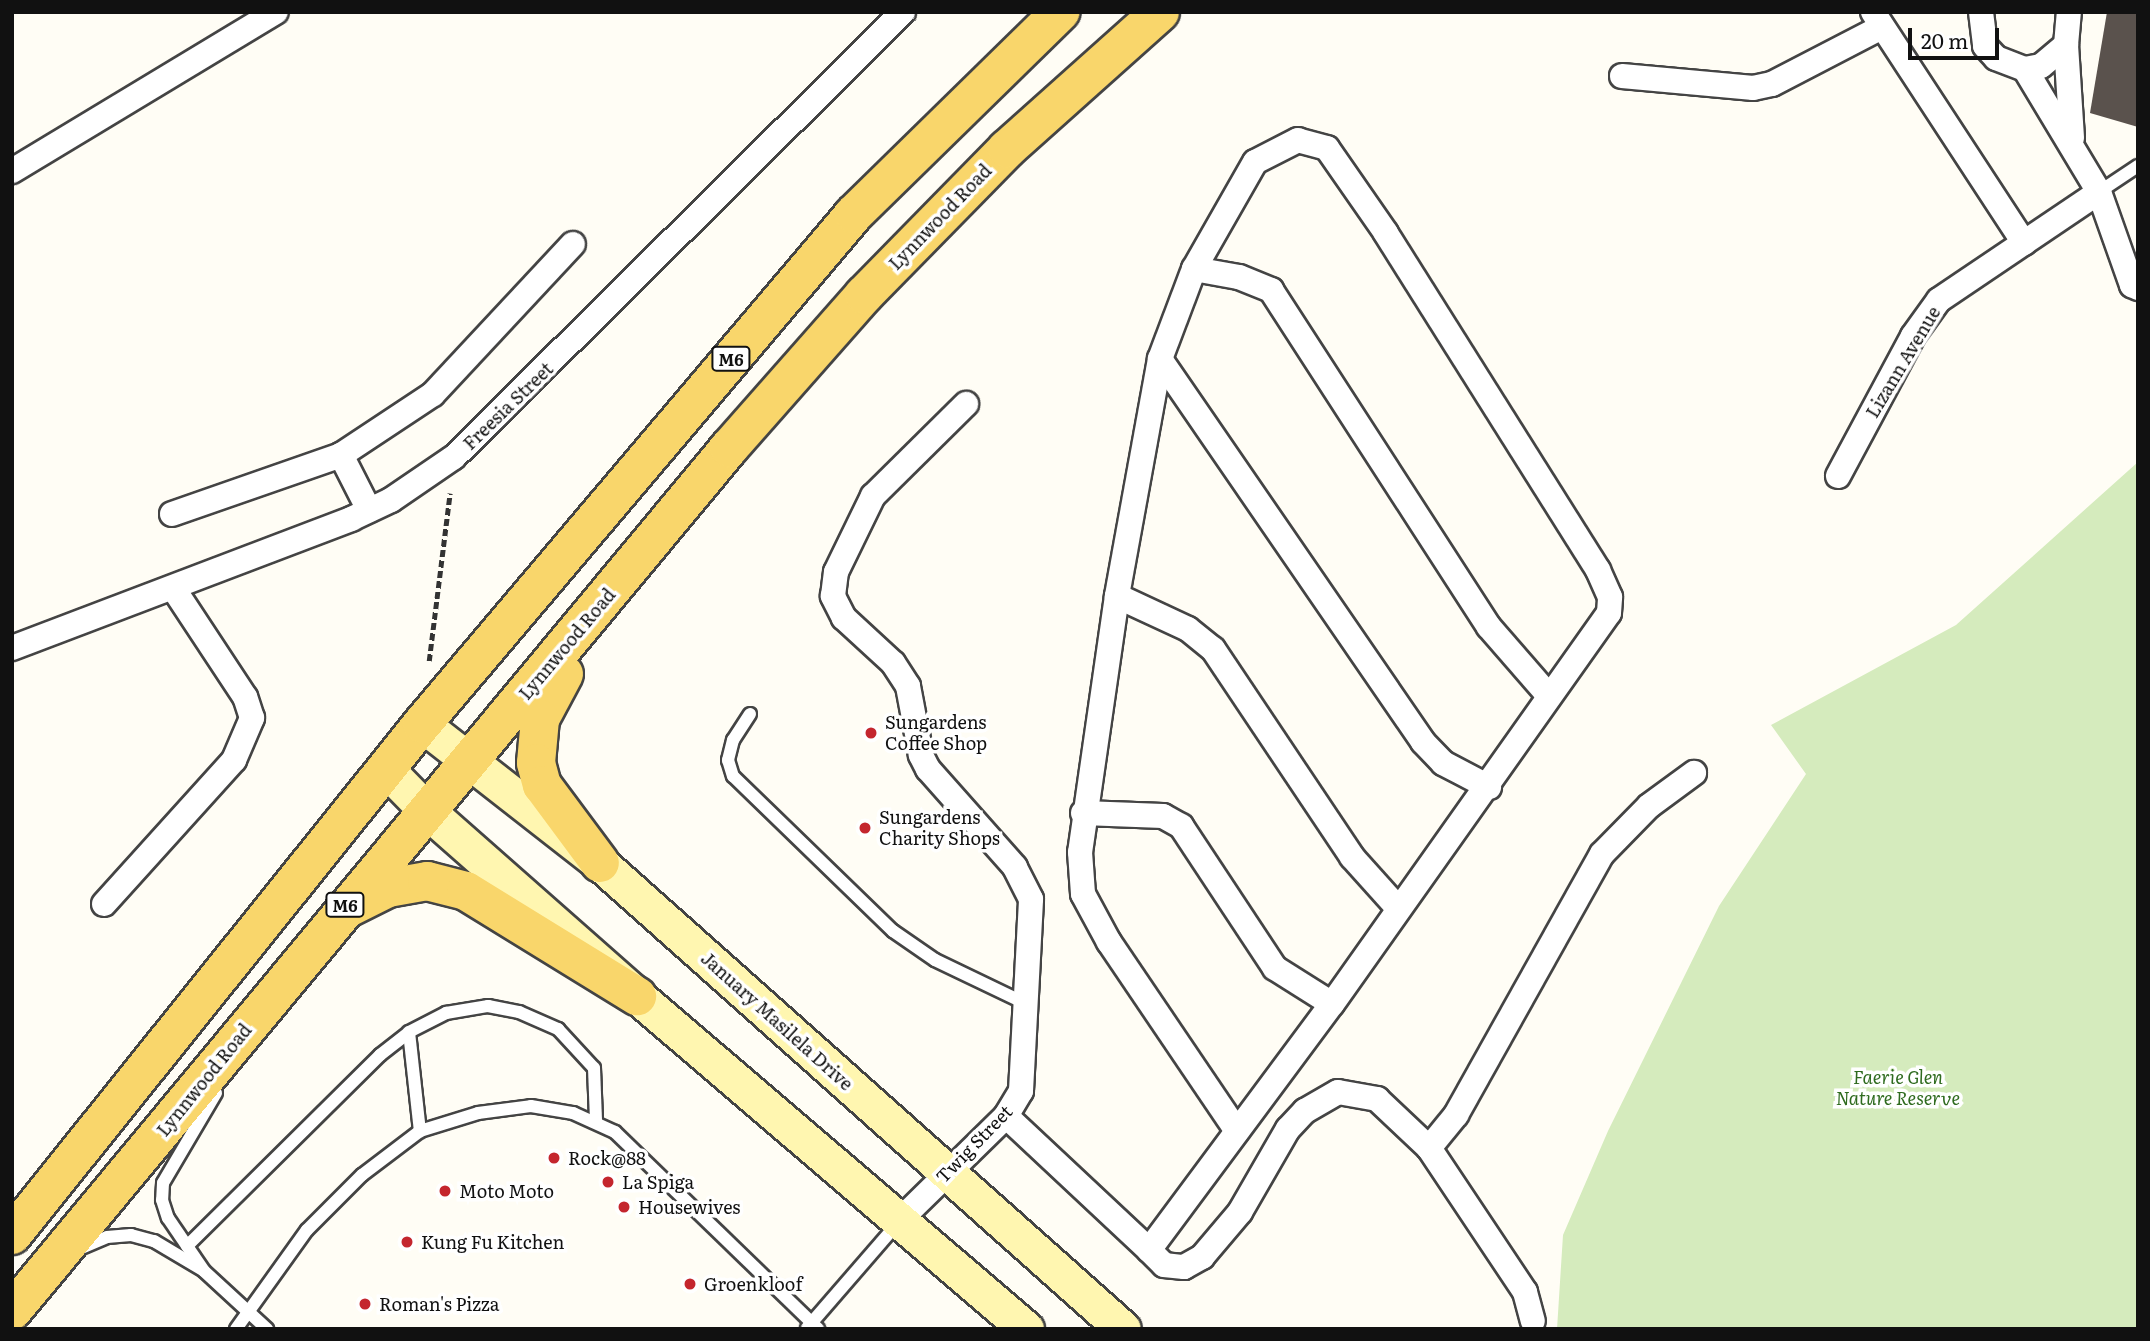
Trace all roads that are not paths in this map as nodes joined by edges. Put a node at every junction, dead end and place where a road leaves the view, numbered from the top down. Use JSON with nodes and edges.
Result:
{"nodes":[{"id":1,"x":276,"y":12,"type":"edge"},
{"id":2,"x":902,"y":12,"type":"edge"},
{"id":3,"x":1060,"y":12,"type":"edge"},
{"id":4,"x":1160,"y":12,"type":"edge"},
{"id":5,"x":1979,"y":13,"type":"edge"},
{"id":6,"x":1877,"y":19,"type":"edge"},
{"id":7,"x":2070,"y":25,"type":"edge"},
{"id":8,"x":2025,"y":69,"type":"junction"},
{"id":9,"x":1622,"y":76,"type":"dead end"},
{"id":10,"x":2072,"y":142,"type":"junction"},
{"id":11,"x":2138,"y":166,"type":"edge"},
{"id":12,"x":12,"y":171,"type":"edge"},
{"id":13,"x":2099,"y":192,"type":"junction"},
{"id":14,"x":2024,"y":243,"type":"junction"},
{"id":15,"x":573,"y":244,"type":"dead end"},
{"id":16,"x":1194,"y":269,"type":"junction"},
{"id":17,"x":2138,"y":288,"type":"edge"},
{"id":18,"x":1160,"y":359,"type":"junction"},
{"id":19,"x":966,"y":404,"type":"dead end"},
{"id":20,"x":341,"y":455,"type":"junction"},
{"id":21,"x":1838,"y":476,"type":"dead end"},
{"id":22,"x":369,"y":510,"type":"junction"},
{"id":23,"x":172,"y":514,"type":"dead end"},
{"id":24,"x":638,"y":557,"type":"junction"},
{"id":25,"x":173,"y":588,"type":"junction"},
{"id":26,"x":1117,"y":596,"type":"junction"},
{"id":27,"x":12,"y":648,"type":"edge"},
{"id":28,"x":1549,"y":696,"type":"junction"},
{"id":29,"x":750,"y":714,"type":"dead end"},
{"id":30,"x":422,"y":724,"type":"junction"},
{"id":31,"x":469,"y":762,"type":"junction"},
{"id":32,"x":386,"y":769,"type":"junction"},
{"id":33,"x":1694,"y":773,"type":"dead end"},
{"id":34,"x":1489,"y":787,"type":"junction"},
{"id":35,"x":425,"y":809,"type":"junction"},
{"id":36,"x":1083,"y":813,"type":"junction"},
{"id":37,"x":600,"y":863,"type":"junction"},
{"id":38,"x":104,"y":904,"type":"dead end"},
{"id":39,"x":1398,"y":908,"type":"junction"},
{"id":40,"x":339,"y":912,"type":"junction"},
{"id":41,"x":307,"y":952,"type":"junction"},
{"id":42,"x":637,"y":996,"type":"junction"},
{"id":43,"x":1332,"y":1004,"type":"junction"},
{"id":44,"x":1028,"y":1005,"type":"junction"},
{"id":45,"x":409,"y":1032,"type":"junction"},
{"id":46,"x":260,"y":1036,"type":"dead end"},
{"id":47,"x":226,"y":1079,"type":"dead end"},
{"id":48,"x":1006,"y":1116,"type":"junction"},
{"id":49,"x":596,"y":1121,"type":"junction"},
{"id":50,"x":420,"y":1131,"type":"junction"},
{"id":51,"x":1237,"y":1131,"type":"junction"},
{"id":52,"x":1429,"y":1148,"type":"junction"},
{"id":53,"x":946,"y":1172,"type":"junction"},
{"id":54,"x":901,"y":1219,"type":"junction"},
{"id":55,"x":12,"y":1235,"type":"edge"},
{"id":56,"x":187,"y":1246,"type":"junction"},
{"id":57,"x":1149,"y":1250,"type":"junction"},
{"id":58,"x":57,"y":1258,"type":"junction"},
{"id":59,"x":204,"y":1271,"type":"junction"},
{"id":60,"x":12,"y":1311,"type":"edge"},
{"id":61,"x":249,"y":1313,"type":"junction"},
{"id":62,"x":1533,"y":1321,"type":"dead end"},
{"id":63,"x":812,"y":1327,"type":"edge"},
{"id":64,"x":236,"y":1329,"type":"edge"},
{"id":65,"x":267,"y":1329,"type":"edge"},
{"id":66,"x":1026,"y":1329,"type":"edge"},
{"id":67,"x":1123,"y":1329,"type":"edge"}],
"edges":[{"from":1,"to":12,"type":"street"},
{"from":2,"to":22,"type":"street","name":"Freesia Street"},
{"from":3,"to":30,"type":"main road","number":"M6"},
{"from":4,"to":24,"type":"main road","name":"Lynnwood Road","number":"M6"},
{"from":5,"to":8,"type":"street"},
{"from":6,"to":9,"type":"street"},
{"from":6,"to":14,"type":"street"},
{"from":7,"to":8,"type":"street"},
{"from":7,"to":10,"type":"street"},
{"from":8,"to":10,"type":"street"},
{"from":10,"to":13,"type":"street"},
{"from":11,"to":13,"type":"lane"},
{"from":13,"to":14,"type":"street","name":"Lizann Avenue"},
{"from":13,"to":17,"type":"street"},
{"from":14,"to":21,"type":"street","name":"Lizann Avenue"},
{"from":15,"to":20,"type":"street"},
{"from":16,"to":18,"type":"street"},
{"from":16,"to":28,"type":"street"},
{"from":16,"to":28,"type":"street"},
{"from":18,"to":26,"type":"street"},
{"from":18,"to":34,"type":"street"},
{"from":19,"to":44,"type":"street","name":"Twig Street"},
{"from":20,"to":22,"type":"street"},
{"from":20,"to":23,"type":"street"},
{"from":22,"to":25,"type":"street","name":"Freesia Street"},
{"from":24,"to":31,"type":"main road","name":"Lynnwood Road","number":"M6"},
{"from":24,"to":37,"type":"main road"},
{"from":25,"to":27,"type":"street","name":"Freesia Street"},
{"from":25,"to":38,"type":"street"},
{"from":26,"to":36,"type":"street"},
{"from":26,"to":39,"type":"street"},
{"from":28,"to":34,"type":"street"},
{"from":29,"to":44,"type":"lane"},
{"from":30,"to":31,"type":"main road","name":"January Masilela Drive"},
{"from":30,"to":32,"type":"main road","number":"M6"},
{"from":31,"to":35,"type":"main road","name":"Lynnwood Road","number":"M6"},
{"from":31,"to":37,"type":"main road","name":"January Masilela Drive"},
{"from":32,"to":35,"type":"main road"},
{"from":32,"to":55,"type":"main road","number":"M6"},
{"from":33,"to":52,"type":"street"},
{"from":34,"to":39,"type":"street"},
{"from":35,"to":40,"type":"main road","name":"Lynnwood Road","number":"M6"},
{"from":35,"to":42,"type":"main road"},
{"from":36,"to":43,"type":"street"},
{"from":36,"to":51,"type":"street"},
{"from":37,"to":53,"type":"main road","name":"January Masilela Drive"},
{"from":39,"to":43,"type":"street"},
{"from":40,"to":41,"type":"main road","name":"Lynnwood Road","number":"M6"},
{"from":40,"to":42,"type":"main road"},
{"from":41,"to":46,"type":"lane"},
{"from":41,"to":58,"type":"main road","name":"Lynnwood Road","number":"M6"},
{"from":42,"to":54,"type":"main road"},
{"from":43,"to":51,"type":"street"},
{"from":44,"to":48,"type":"street","name":"Twig Street"},
{"from":45,"to":49,"type":"lane"},
{"from":45,"to":50,"type":"lane"},
{"from":45,"to":56,"type":"lane"},
{"from":47,"to":56,"type":"lane"},
{"from":48,"to":53,"type":"street","name":"Twig Street"},
{"from":48,"to":57,"type":"street"},
{"from":49,"to":50,"type":"lane"},
{"from":49,"to":63,"type":"lane"},
{"from":50,"to":61,"type":"lane"},
{"from":51,"to":57,"type":"street"},
{"from":52,"to":57,"type":"street"},
{"from":52,"to":62,"type":"street"},
{"from":53,"to":54,"type":"street","name":"Twig Street"},
{"from":53,"to":67,"type":"main road","name":"January Masilela Drive"},
{"from":54,"to":63,"type":"lane","name":"Twig Street"},
{"from":54,"to":66,"type":"main road"},
{"from":56,"to":59,"type":"lane"},
{"from":58,"to":59,"type":"lane"},
{"from":58,"to":60,"type":"main road","name":"Lynnwood Road","number":"M6"},
{"from":59,"to":61,"type":"lane"},
{"from":61,"to":64,"type":"lane"},
{"from":61,"to":65,"type":"lane"}]}
